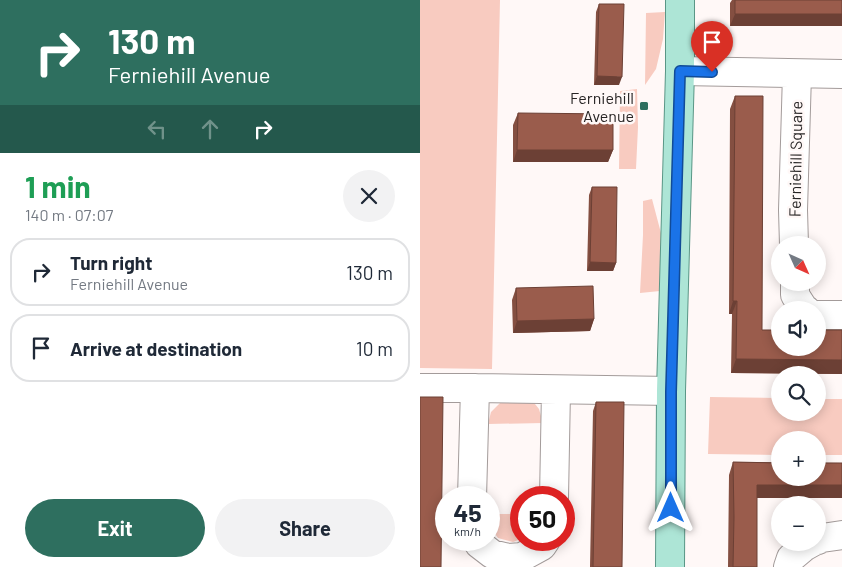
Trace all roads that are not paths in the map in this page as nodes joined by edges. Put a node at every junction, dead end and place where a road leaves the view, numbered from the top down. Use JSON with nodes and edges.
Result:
{"nodes":[{"id":1,"x":680,"y":0,"type":"edge"},
{"id":2,"x":680,"y":71,"type":"junction"},
{"id":3,"x":797,"y":74,"type":"junction"},
{"id":4,"x":842,"y":74,"type":"edge"},
{"id":5,"x":794,"y":236,"type":"edge"},
{"id":6,"x":826,"y":315,"type":"edge"},
{"id":7,"x":842,"y":315,"type":"edge"},
{"id":8,"x":420,"y":388,"type":"edge"},
{"id":9,"x":475,"y":388,"type":"junction"},
{"id":10,"x":556,"y":390,"type":"junction"},
{"id":11,"x":671,"y":392,"type":"junction"},
{"id":12,"x":472,"y":486,"type":"edge"},
{"id":13,"x":554,"y":486,"type":"edge"},
{"id":14,"x":842,"y":535,"type":"edge"},
{"id":15,"x":826,"y":537,"type":"edge"},
{"id":16,"x":488,"y":551,"type":"edge"},
{"id":17,"x":533,"y":551,"type":"edge"},
{"id":18,"x":799,"y":551,"type":"edge"},
{"id":19,"x":670,"y":567,"type":"edge"},
{"id":20,"x":788,"y":567,"type":"edge"}],
"edges":[{"from":1,"to":2,"type":"main road"},
{"from":2,"to":3,"type":"street"},
{"from":2,"to":11,"type":"main road"},
{"from":3,"to":4,"type":"street"},
{"from":3,"to":5,"type":"street","name":"Ferniehill Square"},
{"from":6,"to":7,"type":"street"},
{"from":8,"to":9,"type":"street"},
{"from":9,"to":10,"type":"street"},
{"from":9,"to":12,"type":"street"},
{"from":10,"to":11,"type":"street"},
{"from":10,"to":13,"type":"street"},
{"from":11,"to":19,"type":"main road"},
{"from":14,"to":15,"type":"street"},
{"from":16,"to":17,"type":"street"},
{"from":18,"to":20,"type":"street"}]}
